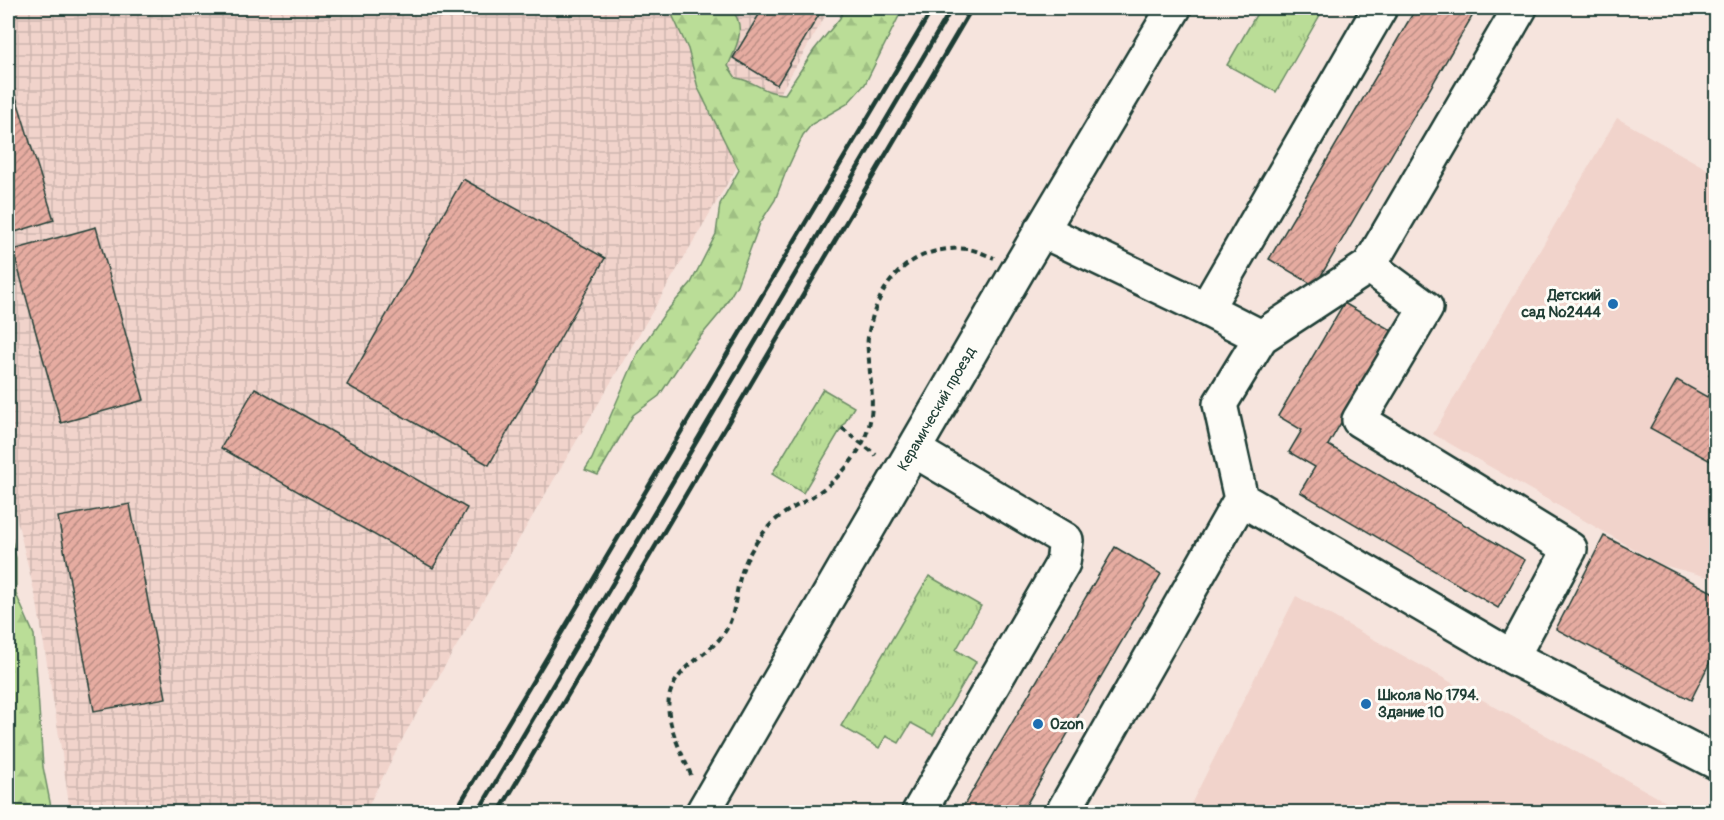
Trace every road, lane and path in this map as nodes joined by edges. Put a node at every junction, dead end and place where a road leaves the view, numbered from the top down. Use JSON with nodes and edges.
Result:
{"nodes":[{"id":1,"x":1174,"y":8,"type":"edge"},
{"id":2,"x":1380,"y":8,"type":"edge"},
{"id":3,"x":1520,"y":8,"type":"edge"},
{"id":4,"x":1041,"y":230,"type":"junction"},
{"id":5,"x":997,"y":259,"type":"dead end"},
{"id":6,"x":1369,"y":266,"type":"junction"},
{"id":7,"x":1206,"y":309,"type":"junction"},
{"id":8,"x":1261,"y":337,"type":"junction"},
{"id":9,"x":842,"y":428,"type":"dead end"},
{"id":10,"x":862,"y":443,"type":"junction"},
{"id":11,"x":914,"y":450,"type":"junction"},
{"id":12,"x":877,"y":455,"type":"dead end"},
{"id":13,"x":1241,"y":500,"type":"junction"},
{"id":14,"x":1512,"y":657,"type":"junction"},
{"id":15,"x":1716,"y":762,"type":"edge"},
{"id":16,"x":692,"y":776,"type":"dead end"},
{"id":17,"x":708,"y":811,"type":"edge"},
{"id":18,"x":919,"y":813,"type":"edge"},
{"id":19,"x":1063,"y":813,"type":"edge"}],
"edges":[{"from":1,"to":4,"type":"street","name":"Керамический проезд"},
{"from":2,"to":7,"type":"street"},
{"from":3,"to":6,"type":"street"},
{"from":4,"to":7,"type":"street"},
{"from":4,"to":11,"type":"street","name":"Керамический проезд"},
{"from":5,"to":10,"type":"path"},
{"from":6,"to":8,"type":"street"},
{"from":6,"to":14,"type":"street"},
{"from":7,"to":8,"type":"street"},
{"from":8,"to":13,"type":"street"},
{"from":9,"to":10,"type":"path"},
{"from":10,"to":12,"type":"path"},
{"from":10,"to":16,"type":"path"},
{"from":11,"to":17,"type":"street","name":"Керамический проезд"},
{"from":11,"to":18,"type":"street"},
{"from":13,"to":14,"type":"street"},
{"from":13,"to":19,"type":"street"},
{"from":14,"to":15,"type":"street"}]}
